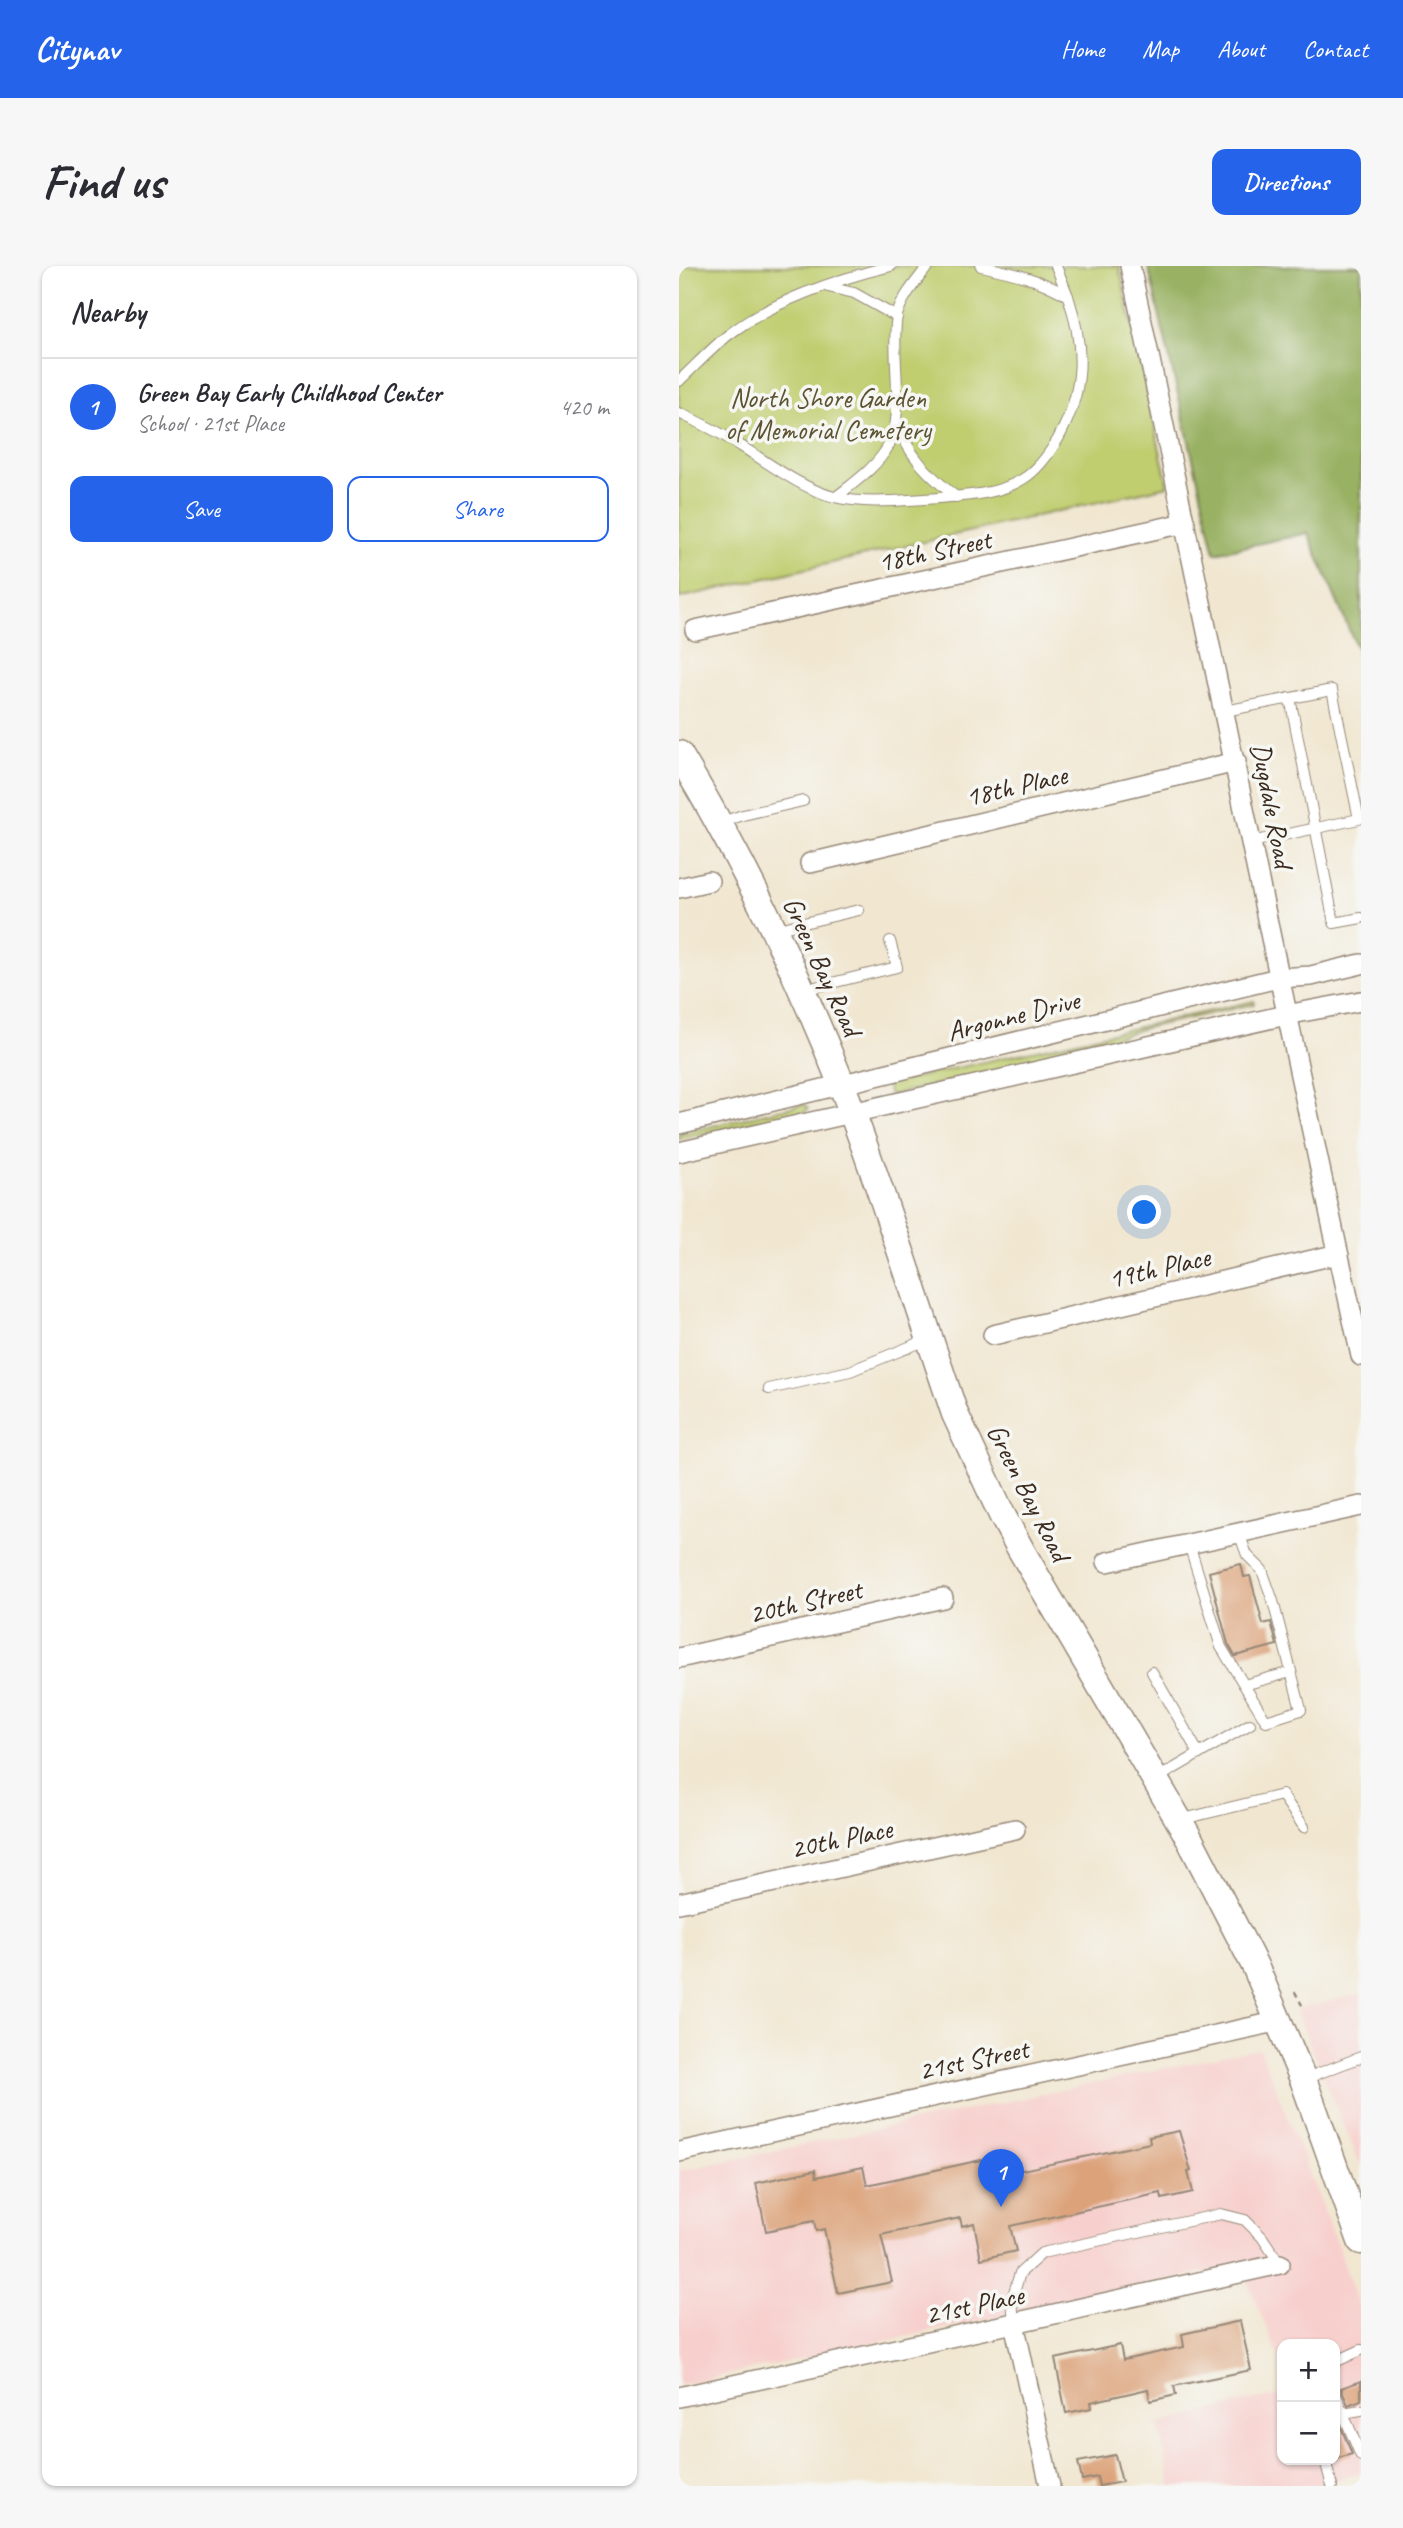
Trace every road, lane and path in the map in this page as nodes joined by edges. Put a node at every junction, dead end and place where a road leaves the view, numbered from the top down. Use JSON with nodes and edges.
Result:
{"nodes":[{"id":1,"x":891,"y":266,"type":"edge"},
{"id":2,"x":928,"y":266,"type":"edge"},
{"id":3,"x":981,"y":266,"type":"edge"},
{"id":4,"x":1056,"y":266,"type":"edge"},
{"id":5,"x":1130,"y":266,"type":"edge"},
{"id":6,"x":825,"y":286,"type":"junction"},
{"id":7,"x":1068,"y":296,"type":"junction"},
{"id":8,"x":897,"y":317,"type":"junction"},
{"id":9,"x":679,"y":381,"type":"edge"},
{"id":10,"x":679,"y":413,"type":"edge"},
{"id":11,"x":896,"y":417,"type":"junction"},
{"id":12,"x":836,"y":497,"type":"junction"},
{"id":13,"x":956,"y":497,"type":"junction"},
{"id":14,"x":1185,"y":523,"type":"junction"},
{"id":15,"x":695,"y":630,"type":"dead end"},
{"id":16,"x":1290,"y":698,"type":"junction"},
{"id":17,"x":1225,"y":711,"type":"junction"},
{"id":18,"x":679,"y":754,"type":"edge"},
{"id":19,"x":1236,"y":762,"type":"junction"},
{"id":20,"x":803,"y":801,"type":"dead end"},
{"id":21,"x":1360,"y":818,"type":"edge"},
{"id":22,"x":719,"y":824,"type":"junction"},
{"id":23,"x":1315,"y":828,"type":"junction"},
{"id":24,"x":1361,"y":830,"type":"edge"},
{"id":25,"x":1251,"y":842,"type":"junction"},
{"id":26,"x":810,"y":863,"type":"dead end"},
{"id":27,"x":709,"y":881,"type":"dead end"},
{"id":28,"x":679,"y":888,"type":"edge"},
{"id":29,"x":859,"y":911,"type":"dead end"},
{"id":30,"x":1361,"y":918,"type":"edge"},
{"id":31,"x":774,"y":930,"type":"junction"},
{"id":32,"x":890,"y":941,"type":"dead end"},
{"id":33,"x":1361,"y":964,"type":"edge"},
{"id":34,"x":1278,"y":978,"type":"junction"},
{"id":35,"x":802,"y":990,"type":"junction"},
{"id":36,"x":1361,"y":1001,"type":"edge"},
{"id":37,"x":1286,"y":1015,"type":"junction"},
{"id":38,"x":841,"y":1083,"type":"junction"},
{"id":39,"x":852,"y":1113,"type":"junction"},
{"id":40,"x":679,"y":1124,"type":"edge"},
{"id":41,"x":679,"y":1152,"type":"edge"},
{"id":42,"x":1338,"y":1254,"type":"junction"},
{"id":43,"x":993,"y":1335,"type":"dead end"},
{"id":44,"x":930,"y":1339,"type":"junction"},
{"id":45,"x":1361,"y":1356,"type":"edge"},
{"id":46,"x":769,"y":1390,"type":"dead end"},
{"id":47,"x":1361,"y":1506,"type":"edge"},
{"id":48,"x":1239,"y":1533,"type":"junction"},
{"id":49,"x":1189,"y":1544,"type":"junction"},
{"id":50,"x":1107,"y":1562,"type":"dead end"},
{"id":51,"x":943,"y":1598,"type":"dead end"},
{"id":52,"x":679,"y":1658,"type":"edge"},
{"id":53,"x":1152,"y":1672,"type":"dead end"},
{"id":54,"x":1291,"y":1672,"type":"junction"},
{"id":55,"x":1244,"y":1685,"type":"junction"},
{"id":56,"x":1249,"y":1724,"type":"dead end"},
{"id":57,"x":1199,"y":1754,"type":"junction"},
{"id":58,"x":1155,"y":1779,"type":"junction"},
{"id":59,"x":1179,"y":1821,"type":"junction"},
{"id":60,"x":1304,"y":1827,"type":"dead end"},
{"id":61,"x":1015,"y":1829,"type":"dead end"},
{"id":62,"x":679,"y":1903,"type":"edge"},
{"id":63,"x":1295,"y":1992,"type":"dead end"},
{"id":64,"x":1303,"y":2007,"type":"dead end"},
{"id":65,"x":1280,"y":2021,"type":"junction"},
{"id":66,"x":1361,"y":2057,"type":"edge"},
{"id":67,"x":1303,"y":2079,"type":"junction"},
{"id":68,"x":679,"y":2152,"type":"edge"},
{"id":69,"x":1355,"y":2204,"type":"edge"},
{"id":70,"x":1361,"y":2241,"type":"edge"},
{"id":71,"x":1280,"y":2264,"type":"joint"},
{"id":72,"x":1014,"y":2323,"type":"junction"},
{"id":73,"x":1361,"y":2350,"type":"edge"},
{"id":74,"x":1340,"y":2360,"type":"edge"},
{"id":75,"x":679,"y":2397,"type":"edge"},
{"id":76,"x":1361,"y":2410,"type":"edge"},
{"id":77,"x":1340,"y":2414,"type":"edge"},
{"id":78,"x":1340,"y":2416,"type":"edge"},
{"id":79,"x":1361,"y":2456,"type":"edge"},
{"id":80,"x":1326,"y":2465,"type":"edge"},
{"id":81,"x":1050,"y":2486,"type":"edge"},
{"id":82,"x":1332,"y":2486,"type":"edge"}],
"edges":[{"from":1,"to":6,"type":"lane"},
{"from":2,"to":8,"type":"lane"},
{"from":3,"to":7,"type":"lane"},
{"from":4,"to":7,"type":"lane"},
{"from":5,"to":14,"type":"street","name":"Dugdale Road"},
{"from":6,"to":8,"type":"lane"},
{"from":6,"to":9,"type":"lane"},
{"from":7,"to":13,"type":"lane"},
{"from":8,"to":11,"type":"lane"},
{"from":10,"to":12,"type":"lane"},
{"from":11,"to":12,"type":"lane"},
{"from":11,"to":13,"type":"lane"},
{"from":12,"to":13,"type":"lane"},
{"from":14,"to":15,"type":"street","name":"18th Street"},
{"from":14,"to":17,"type":"street","name":"Dugdale Road"},
{"from":16,"to":17,"type":"lane"},
{"from":16,"to":21,"type":"lane"},
{"from":16,"to":23,"type":"lane"},
{"from":17,"to":19,"type":"street","name":"Dugdale Road"},
{"from":18,"to":22,"type":"main road","name":"Green Bay Road"},
{"from":19,"to":25,"type":"street","name":"Dugdale Road"},
{"from":19,"to":26,"type":"street","name":"18th Place"},
{"from":20,"to":22,"type":"lane"},
{"from":21,"to":23,"type":"lane"},
{"from":21,"to":24,"type":"lane"},
{"from":22,"to":31,"type":"main road","name":"Green Bay Road"},
{"from":23,"to":25,"type":"lane"},
{"from":23,"to":30,"type":"lane"},
{"from":25,"to":34,"type":"street","name":"Dugdale Road"},
{"from":27,"to":28,"type":"street"},
{"from":29,"to":31,"type":"lane"},
{"from":31,"to":35,"type":"main road","name":"Green Bay Road"},
{"from":32,"to":35,"type":"lane"},
{"from":33,"to":34,"type":"street","name":"Argonne Drive"},
{"from":34,"to":37,"type":"street","name":"Dugdale Road"},
{"from":34,"to":38,"type":"street","name":"Argonne Drive"},
{"from":35,"to":38,"type":"main road","name":"Green Bay Road"},
{"from":36,"to":37,"type":"street","name":"Argonne Drive"},
{"from":37,"to":39,"type":"street","name":"Argonne Drive"},
{"from":37,"to":42,"type":"street","name":"Dugdale Road"},
{"from":38,"to":39,"type":"main road","name":"Green Bay Road"},
{"from":38,"to":40,"type":"street","name":"Argonne Drive"},
{"from":39,"to":41,"type":"street","name":"Argonne Drive"},
{"from":39,"to":44,"type":"main road","name":"Green Bay Road"},
{"from":42,"to":43,"type":"street","name":"19th Place"},
{"from":42,"to":45,"type":"street","name":"Dugdale Road"},
{"from":44,"to":46,"type":"lane"},
{"from":44,"to":58,"type":"main road","name":"Green Bay Road"},
{"from":47,"to":48,"type":"street"},
{"from":48,"to":49,"type":"street"},
{"from":48,"to":54,"type":"lane"},
{"from":49,"to":50,"type":"street"},
{"from":49,"to":55,"type":"lane"},
{"from":51,"to":52,"type":"street","name":"20th Street"},
{"from":53,"to":57,"type":"lane"},
{"from":54,"to":55,"type":"lane"},
{"from":54,"to":55,"type":"lane"},
{"from":56,"to":57,"type":"lane"},
{"from":57,"to":58,"type":"lane"},
{"from":58,"to":59,"type":"main road","name":"Green Bay Road"},
{"from":59,"to":60,"type":"lane"},
{"from":59,"to":65,"type":"main road","name":"Green Bay Road"},
{"from":61,"to":62,"type":"street","name":"20th Place"},
{"from":63,"to":64,"type":"path"},
{"from":65,"to":67,"type":"main road","name":"Green Bay Road"},
{"from":65,"to":68,"type":"street","name":"21st Street"},
{"from":66,"to":67,"type":"lane"},
{"from":67,"to":69,"type":"main road","name":"Green Bay Road"},
{"from":69,"to":70,"type":"main road","name":"Green Bay Road"},
{"from":71,"to":72,"type":"street","name":"21st Place"},
{"from":71,"to":72,"type":"lane"},
{"from":72,"to":75,"type":"street","name":"21st Place"},
{"from":72,"to":81,"type":"street"},
{"from":73,"to":74,"type":"lane"},
{"from":76,"to":77,"type":"lane"},
{"from":78,"to":79,"type":"lane"},
{"from":80,"to":82,"type":"lane"}]}
